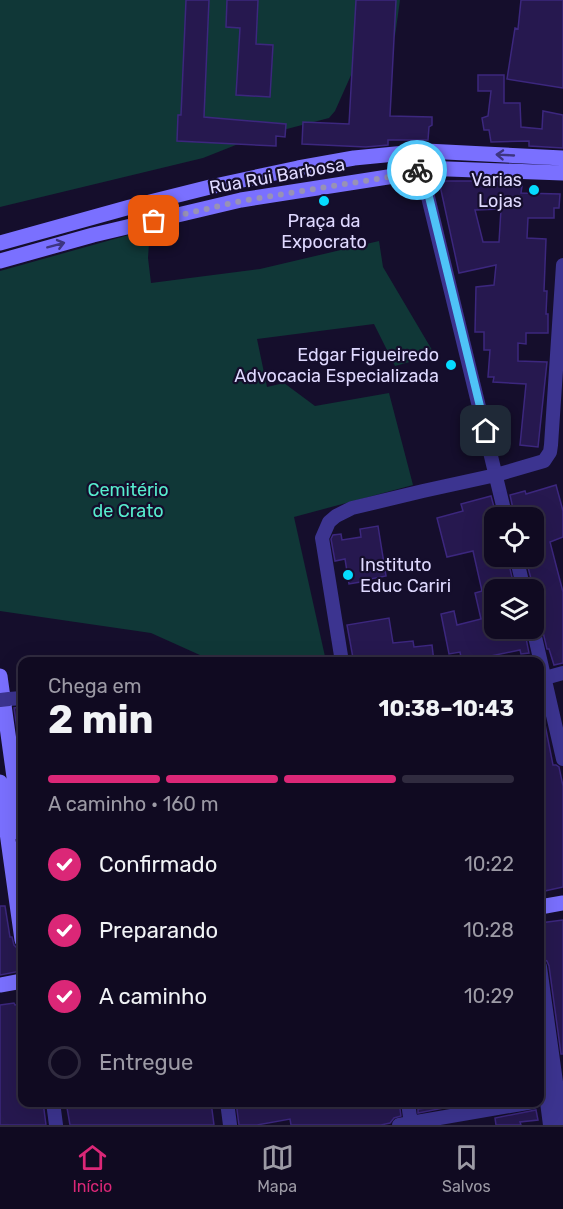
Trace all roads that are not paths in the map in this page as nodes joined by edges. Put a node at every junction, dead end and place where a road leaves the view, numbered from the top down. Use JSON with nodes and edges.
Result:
{"nodes":[{"id":1,"x":426,"y":151,"type":"junction"},
{"id":2,"x":563,"y":158,"type":"edge"},
{"id":3,"x":422,"y":168,"type":"junction"},
{"id":4,"x":563,"y":173,"type":"edge"},
{"id":5,"x":0,"y":243,"type":"edge"},
{"id":6,"x":0,"y":261,"type":"edge"},
{"id":7,"x":563,"y":265,"type":"edge"},
{"id":8,"x":496,"y":475,"type":"junction"},
{"id":9,"x":503,"y":507,"type":"edge"},
{"id":10,"x":535,"y":639,"type":"edge"},
{"id":11,"x":341,"y":657,"type":"edge"},
{"id":12,"x":539,"y":657,"type":"edge"},
{"id":13,"x":563,"y":673,"type":"edge"},
{"id":14,"x":0,"y":676,"type":"edge"},
{"id":15,"x":544,"y":678,"type":"joint"},
{"id":16,"x":544,"y":699,"type":"edge"},
{"id":17,"x":563,"y":759,"type":"edge"},
{"id":18,"x":0,"y":782,"type":"edge"},
{"id":19,"x":11,"y":801,"type":"edge"},
{"id":20,"x":18,"y":823,"type":"edge"},
{"id":21,"x":18,"y":889,"type":"edge"},
{"id":22,"x":563,"y":903,"type":"edge"},
{"id":23,"x":544,"y":906,"type":"edge"},
{"id":24,"x":18,"y":982,"type":"edge"},
{"id":25,"x":0,"y":985,"type":"edge"},
{"id":26,"x":544,"y":1011,"type":"edge"},
{"id":27,"x":544,"y":1065,"type":"edge"},
{"id":28,"x":552,"y":1099,"type":"edge"},
{"id":29,"x":53,"y":1107,"type":"edge"},
{"id":30,"x":228,"y":1107,"type":"edge"},
{"id":31,"x":408,"y":1107,"type":"edge"},
{"id":32,"x":504,"y":1107,"type":"edge"},
{"id":33,"x":407,"y":1124,"type":"edge"},
{"id":34,"x":56,"y":1125,"type":"edge"},
{"id":35,"x":231,"y":1125,"type":"edge"},
{"id":36,"x":550,"y":1125,"type":"edge"},
{"id":37,"x":562,"y":1125,"type":"edge"}],
"edges":[{"from":2,"to":1,"type":"main road","name":"Rua Rui Barbosa","one_way":true},
{"from":1,"to":3,"type":"street"},
{"from":1,"to":5,"type":"main road","name":"Rua Rui Barbosa"},
{"from":3,"to":4,"type":"main road","name":"Rua Rui Barbosa"},
{"from":6,"to":3,"type":"main road","name":"Rua Rui Barbosa","one_way":true},
{"from":3,"to":8,"type":"street"},
{"from":7,"to":8,"type":"street"},
{"from":8,"to":9,"type":"street"},
{"from":8,"to":11,"type":"street"},
{"from":10,"to":12,"type":"street"},
{"from":13,"to":15,"type":"street"},
{"from":14,"to":19,"type":"main road"},
{"from":15,"to":16,"type":"street"},
{"from":16,"to":17,"type":"street"},
{"from":18,"to":19,"type":"main road"},
{"from":19,"to":20,"type":"main road"},
{"from":19,"to":21,"type":"main road"},
{"from":22,"to":23,"type":"main road"},
{"from":24,"to":25,"type":"main road"},
{"from":26,"to":28,"type":"street"},
{"from":27,"to":28,"type":"street"},
{"from":28,"to":36,"type":"street"},
{"from":28,"to":37,"type":"street"},
{"from":29,"to":34,"type":"street"},
{"from":30,"to":35,"type":"street"},
{"from":31,"to":33,"type":"street"},
{"from":32,"to":33,"type":"street"}]}
